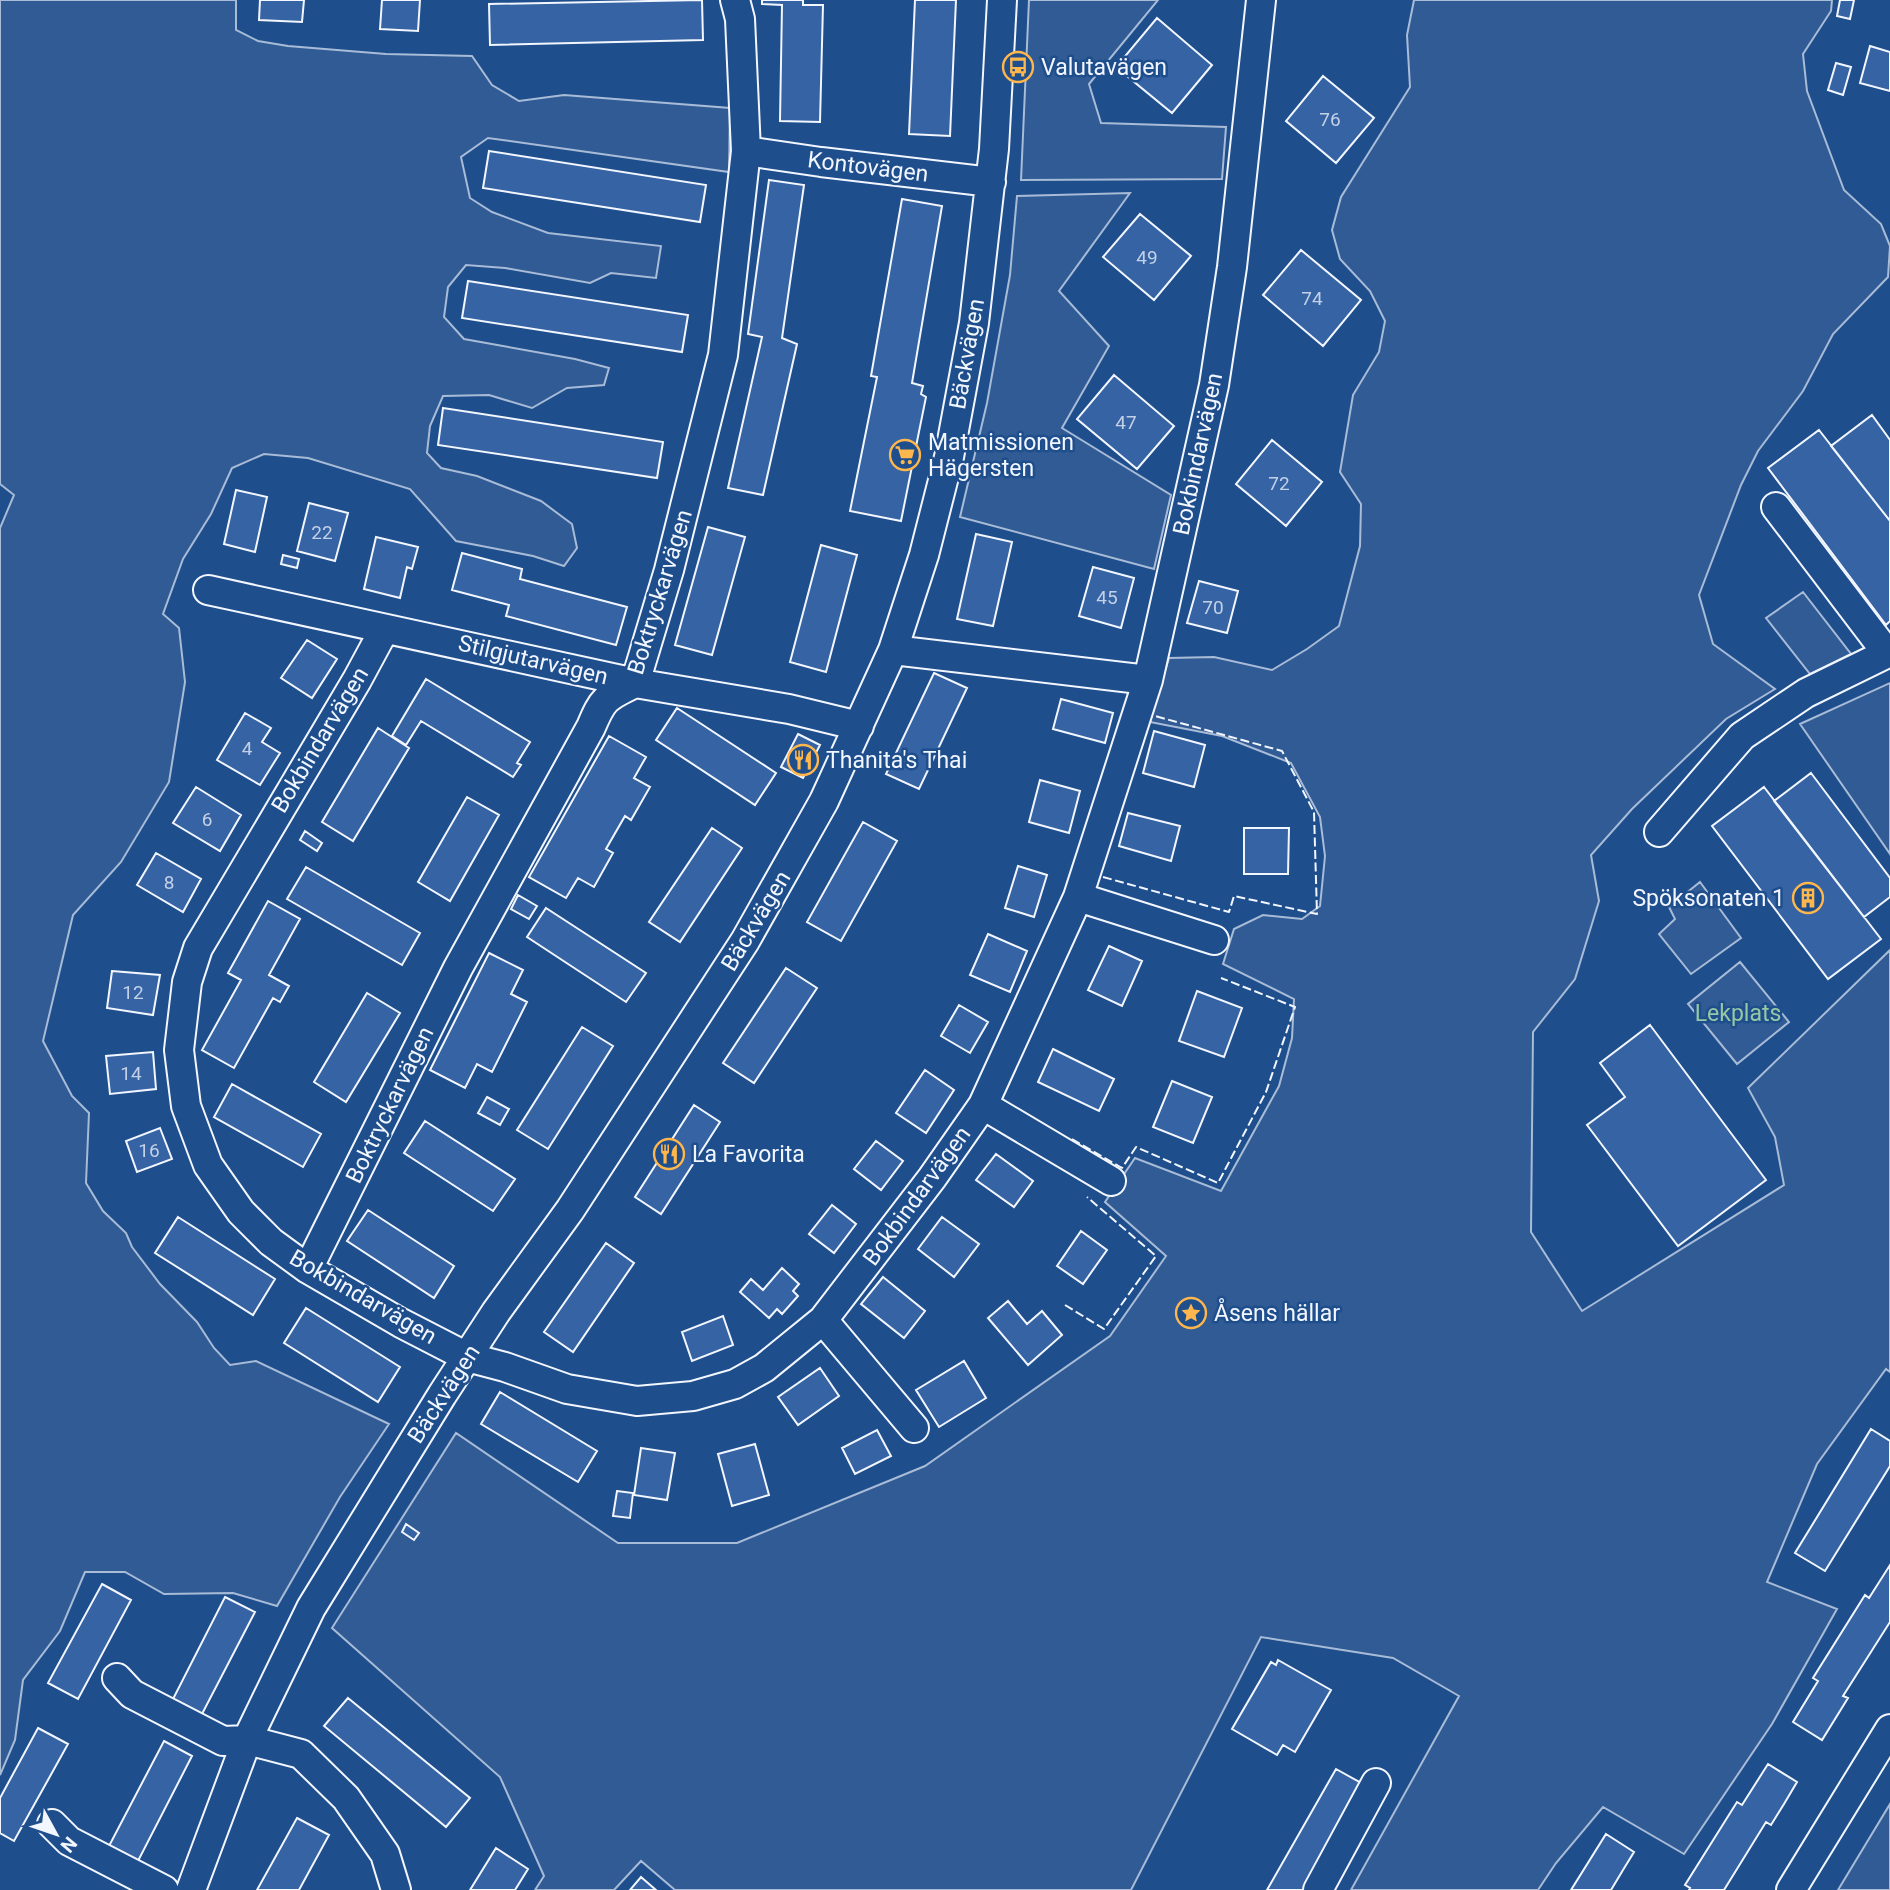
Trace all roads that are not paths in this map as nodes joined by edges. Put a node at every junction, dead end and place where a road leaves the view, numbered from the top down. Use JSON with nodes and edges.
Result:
{"nodes":[{"id":1,"x":735,"y":0,"type":"edge"},
{"id":2,"x":1002,"y":0,"type":"edge"},
{"id":3,"x":1261,"y":0,"type":"edge"},
{"id":4,"x":746,"y":151,"type":"junction"},
{"id":5,"x":991,"y":182,"type":"junction"},
{"id":6,"x":1776,"y":507,"type":"dead end"},
{"id":7,"x":208,"y":590,"type":"dead end"},
{"id":8,"x":384,"y":630,"type":"junction"},
{"id":9,"x":893,"y":650,"type":"junction"},
{"id":10,"x":1889,"y":652,"type":"edge"},
{"id":11,"x":1148,"y":680,"type":"junction"},
{"id":12,"x":635,"y":683,"type":"junction"},
{"id":13,"x":859,"y":726,"type":"junction"},
{"id":14,"x":1659,"y":832,"type":"dead end"},
{"id":15,"x":1077,"y":897,"type":"junction"},
{"id":16,"x":1214,"y":940,"type":"dead end"},
{"id":17,"x":983,"y":1105,"type":"junction"},
{"id":18,"x":1111,"y":1181,"type":"dead end"},
{"id":19,"x":308,"y":1269,"type":"junction"},
{"id":20,"x":824,"y":1320,"type":"junction"},
{"id":21,"x":467,"y":1357,"type":"junction"},
{"id":22,"x":914,"y":1428,"type":"dead end"},
{"id":23,"x":117,"y":1678,"type":"dead end"},
{"id":24,"x":1890,"y":1729,"type":"edge"},
{"id":25,"x":247,"y":1740,"type":"junction"},
{"id":26,"x":1376,"y":1783,"type":"dead end"},
{"id":27,"x":52,"y":1824,"type":"dead end"},
{"id":28,"x":164,"y":1890,"type":"edge"},
{"id":29,"x":191,"y":1890,"type":"edge"},
{"id":30,"x":396,"y":1890,"type":"edge"},
{"id":31,"x":1318,"y":1890,"type":"edge"},
{"id":32,"x":1791,"y":1890,"type":"edge"}],
"edges":[{"from":1,"to":4,"type":"street","name":"Boktryckarvägen"},
{"from":2,"to":5,"type":"street","name":"Bäckvägen"},
{"from":3,"to":11,"type":"street","name":"Bokbindarvägen"},
{"from":4,"to":5,"type":"street","name":"Kontovägen"},
{"from":4,"to":12,"type":"street","name":"Boktryckarvägen"},
{"from":5,"to":9,"type":"street","name":"Bäckvägen"},
{"from":6,"to":10,"type":"street"},
{"from":7,"to":8,"type":"street","name":"Stilgjutarvägen"},
{"from":8,"to":12,"type":"street","name":"Stilgjutarvägen"},
{"from":8,"to":19,"type":"street","name":"Bokbindarvägen"},
{"from":9,"to":11,"type":"street"},
{"from":9,"to":13,"type":"street","name":"Bäckvägen"},
{"from":10,"to":14,"type":"street"},
{"from":11,"to":15,"type":"street","name":"Bokbindarvägen"},
{"from":12,"to":13,"type":"street","name":"Stilgjutarvägen"},
{"from":12,"to":19,"type":"street","name":"Boktryckarvägen"},
{"from":13,"to":21,"type":"street","name":"Bäckvägen"},
{"from":15,"to":16,"type":"street"},
{"from":15,"to":17,"type":"street","name":"Bokbindarvägen"},
{"from":17,"to":18,"type":"street","name":"Bokbindarvägen"},
{"from":17,"to":20,"type":"street","name":"Bokbindarvägen"},
{"from":19,"to":21,"type":"street","name":"Bokbindarvägen"},
{"from":20,"to":21,"type":"street","name":"Bokbindarvägen"},
{"from":20,"to":22,"type":"street"},
{"from":21,"to":25,"type":"street","name":"Bäckvägen"},
{"from":23,"to":25,"type":"street"},
{"from":24,"to":32,"type":"street"},
{"from":25,"to":29,"type":"street","name":"Bäckvägen"},
{"from":25,"to":30,"type":"street"},
{"from":26,"to":31,"type":"street"},
{"from":27,"to":28,"type":"street"}]}
